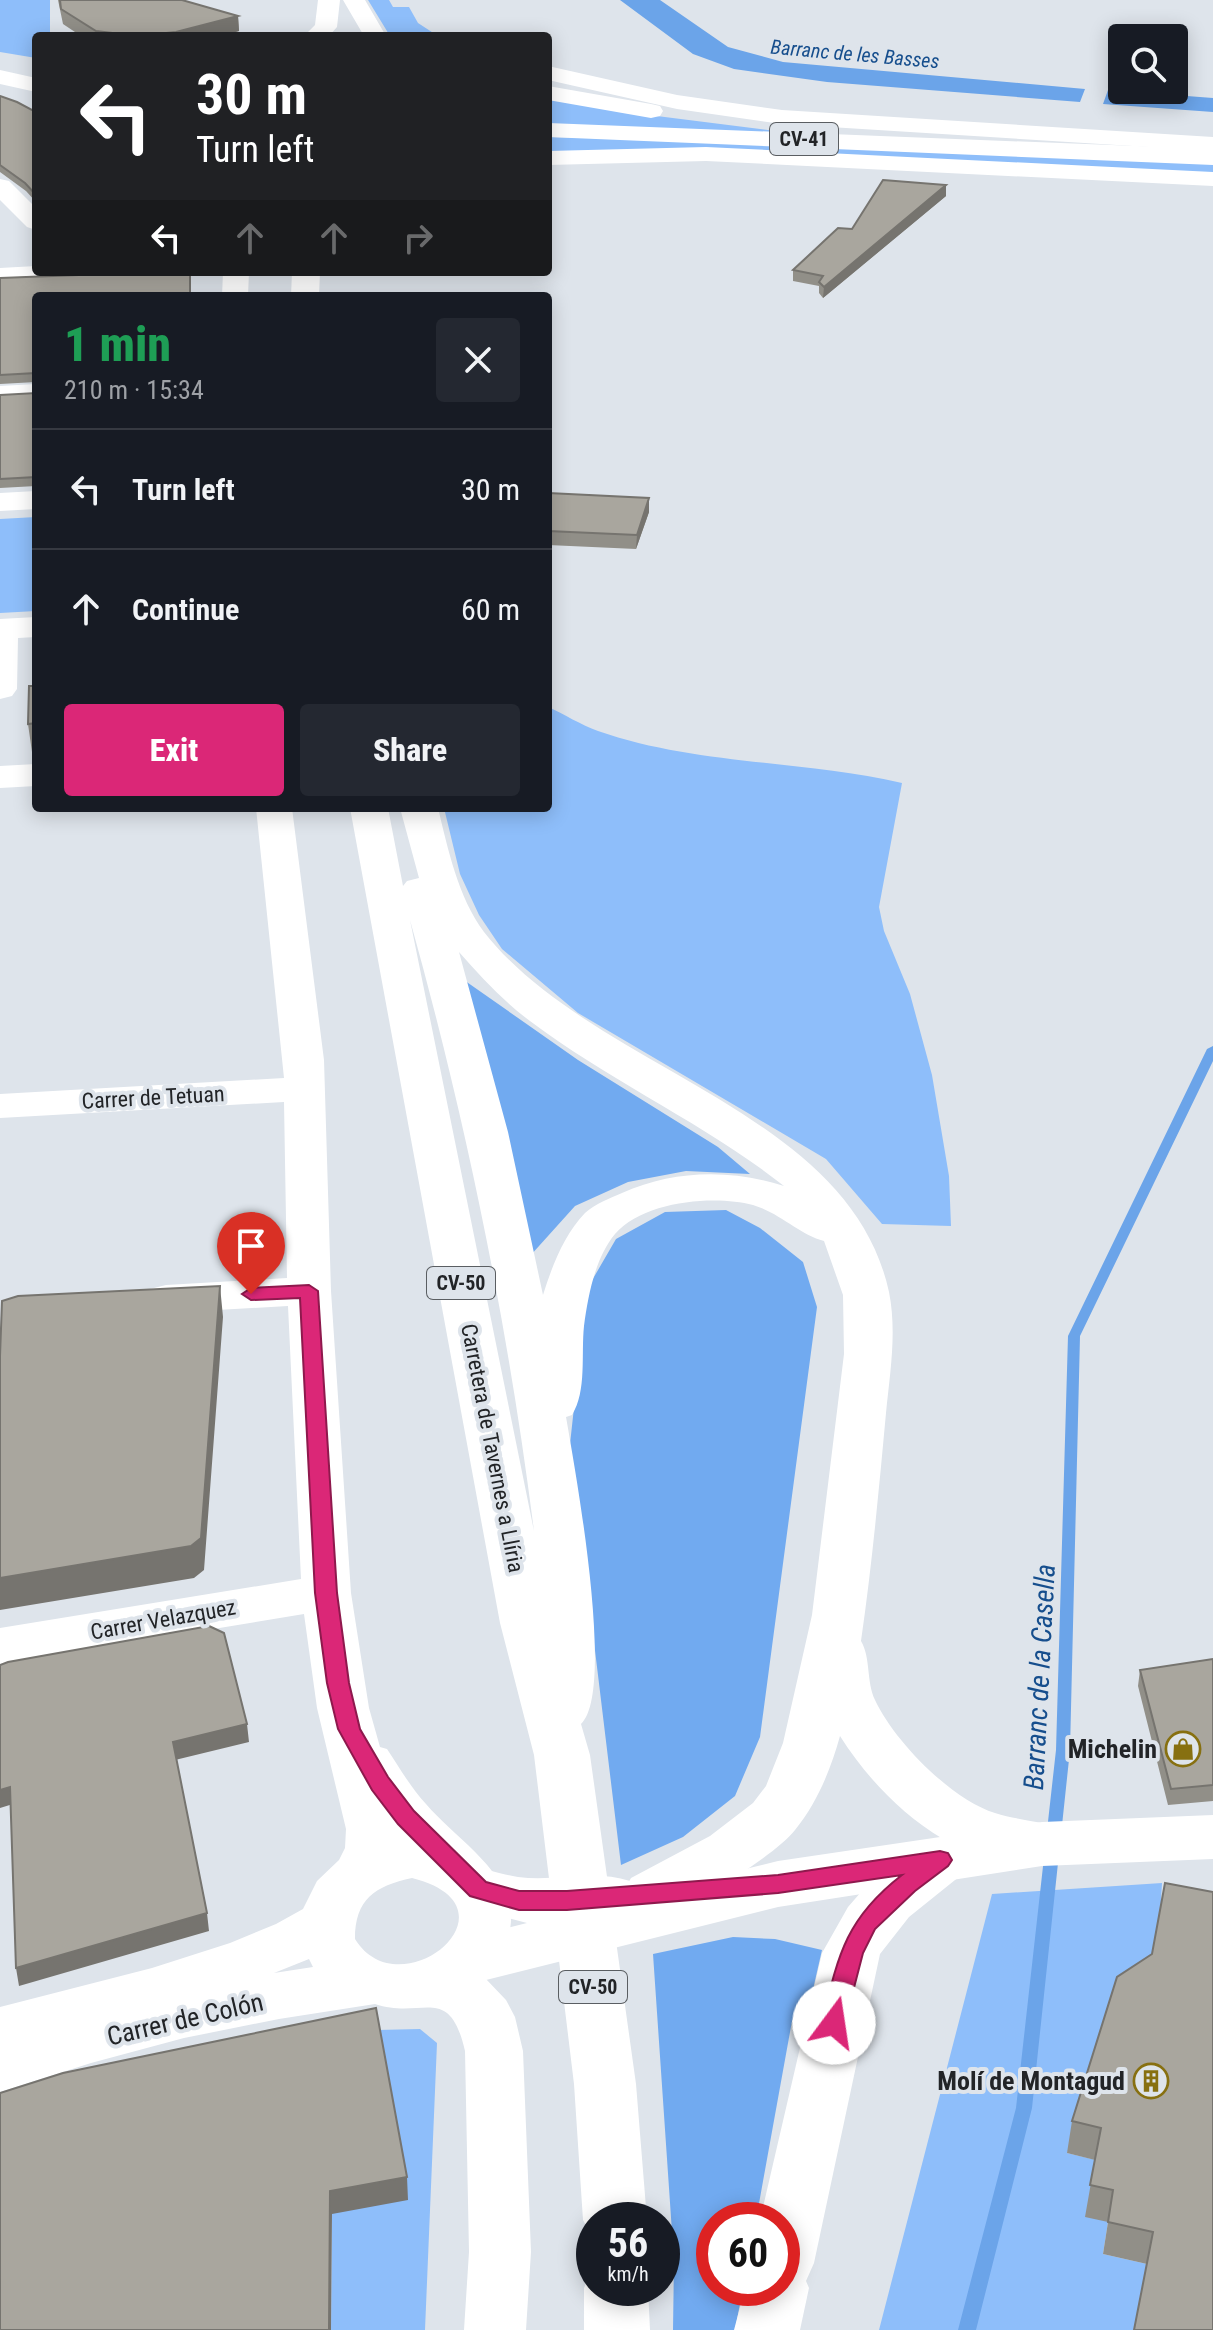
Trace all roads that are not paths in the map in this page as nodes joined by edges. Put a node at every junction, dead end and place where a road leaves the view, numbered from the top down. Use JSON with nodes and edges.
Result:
{"nodes":[{"id":1,"x":329,"y":0,"type":"edge"},
{"id":2,"x":354,"y":0,"type":"edge"},
{"id":3,"x":320,"y":32,"type":"edge"},
{"id":4,"x":373,"y":32,"type":"edge"},
{"id":5,"x":0,"y":62,"type":"edge"},
{"id":6,"x":32,"y":67,"type":"edge"},
{"id":7,"x":552,"y":74,"type":"edge"},
{"id":8,"x":0,"y":77,"type":"edge"},
{"id":9,"x":32,"y":84,"type":"edge"},
{"id":10,"x":552,"y":94,"type":"edge"},
{"id":11,"x":552,"y":130,"type":"edge"},
{"id":12,"x":1213,"y":144,"type":"edge"},
{"id":13,"x":1060,"y":149,"type":"junction"},
{"id":14,"x":1213,"y":157,"type":"edge"},
{"id":15,"x":552,"y":158,"type":"edge"},
{"id":16,"x":1213,"y":179,"type":"edge"},
{"id":17,"x":0,"y":186,"type":"edge"},
{"id":18,"x":32,"y":218,"type":"edge"},
{"id":19,"x":0,"y":276,"type":"edge"},
{"id":20,"x":66,"y":278,"type":"edge"},
{"id":21,"x":32,"y":392,"type":"edge"},
{"id":22,"x":0,"y":394,"type":"edge"},
{"id":23,"x":32,"y":500,"type":"edge"},
{"id":24,"x":0,"y":502,"type":"edge"},
{"id":25,"x":32,"y":627,"type":"edge"},
{"id":26,"x":1,"y":629,"type":"edge"},
{"id":27,"x":0,"y":689,"type":"edge"},
{"id":28,"x":32,"y":775,"type":"edge"},
{"id":29,"x":0,"y":777,"type":"edge"},
{"id":30,"x":274,"y":812,"type":"edge"},
{"id":31,"x":370,"y":812,"type":"edge"},
{"id":32,"x":401,"y":812,"type":"edge"},
{"id":33,"x":420,"y":812,"type":"edge"},
{"id":34,"x":305,"y":1089,"type":"junction"},
{"id":35,"x":0,"y":1106,"type":"edge"},
{"id":36,"x":847,"y":1243,"type":"junction"},
{"id":37,"x":309,"y":1291,"type":"junction"},
{"id":38,"x":126,"y":1302,"type":"edge"},
{"id":39,"x":551,"y":1478,"type":"junction"},
{"id":40,"x":326,"y":1593,"type":"junction"},
{"id":41,"x":839,"y":1608,"type":"junction"},
{"id":42,"x":0,"y":1646,"type":"edge"},
{"id":43,"x":349,"y":1729,"type":"junction"},
{"id":44,"x":562,"y":1755,"type":"junction"},
{"id":45,"x":1190,"y":1839,"type":"edge"},
{"id":46,"x":969,"y":1848,"type":"junction"},
{"id":47,"x":361,"y":1870,"type":"junction"},
{"id":48,"x":469,"y":1880,"type":"junction"},
{"id":49,"x":778,"y":1884,"type":"junction"},
{"id":50,"x":651,"y":1894,"type":"junction"},
{"id":51,"x":326,"y":1923,"type":"junction"},
{"id":52,"x":423,"y":1975,"type":"junction"},
{"id":53,"x":0,"y":2031,"type":"edge"},
{"id":54,"x":0,"y":2068,"type":"edge"},
{"id":55,"x":614,"y":2202,"type":"edge"},
{"id":56,"x":796,"y":2202,"type":"edge"},
{"id":57,"x":616,"y":2306,"type":"edge"},
{"id":58,"x":773,"y":2306,"type":"edge"},
{"id":59,"x":495,"y":2330,"type":"edge"},
{"id":60,"x":617,"y":2330,"type":"edge"},
{"id":61,"x":767,"y":2330,"type":"edge"}],
"edges":[{"from":1,"to":3,"type":"main road"},
{"from":2,"to":4,"type":"main road"},
{"from":5,"to":6,"type":"main road"},
{"from":7,"to":12,"type":"street"},
{"from":8,"to":9,"type":"main road"},
{"from":10,"to":13,"type":"main road","number":"CV-41"},
{"from":11,"to":13,"type":"main road","number":"CV-41"},
{"from":13,"to":14,"type":"main road","number":"CV-41"},
{"from":15,"to":16,"type":"street"},
{"from":17,"to":18,"type":"street"},
{"from":19,"to":20,"type":"street"},
{"from":21,"to":22,"type":"street"},
{"from":23,"to":24,"type":"street"},
{"from":25,"to":26,"type":"street"},
{"from":26,"to":27,"type":"street"},
{"from":28,"to":29,"type":"street"},
{"from":30,"to":34,"type":"street"},
{"from":31,"to":44,"type":"main road","name":"Carretera de Tavernes a Llíria","number":"CV-50"},
{"from":32,"to":39,"type":"main road","name":"Carretera de Tavernes a Llíria","number":"CV-50"},
{"from":33,"to":36,"type":"main road"},
{"from":34,"to":35,"type":"street","name":"Carrer de Tetuan"},
{"from":34,"to":37,"type":"street"},
{"from":36,"to":39,"type":"main road"},
{"from":36,"to":41,"type":"main road"},
{"from":37,"to":38,"type":"street"},
{"from":37,"to":40,"type":"street"},
{"from":39,"to":44,"type":"main road","name":"Carretera de Tavernes a Llíria","number":"CV-50"},
{"from":40,"to":42,"type":"street","name":"Carrer Velazquez"},
{"from":40,"to":43,"type":"street"},
{"from":41,"to":46,"type":"main road"},
{"from":41,"to":50,"type":"main road"},
{"from":43,"to":47,"type":"street"},
{"from":43,"to":48,"type":"street"},
{"from":44,"to":55,"type":"main road","name":"Carretera de Tavernes a Llíria","number":"CV-50"},
{"from":45,"to":46,"type":"main road"},
{"from":46,"to":49,"type":"main road"},
{"from":46,"to":56,"type":"main road"},
{"from":47,"to":48,"type":"street"},
{"from":47,"to":51,"type":"street"},
{"from":48,"to":50,"type":"main road"},
{"from":48,"to":52,"type":"street"},
{"from":49,"to":50,"type":"main road"},
{"from":49,"to":52,"type":"main road"},
{"from":51,"to":52,"type":"street"},
{"from":51,"to":53,"type":"street"},
{"from":52,"to":54,"type":"street","name":"Carrer de Colón"},
{"from":52,"to":59,"type":"street"},
{"from":57,"to":60,"type":"main road"},
{"from":58,"to":61,"type":"main road"}]}
